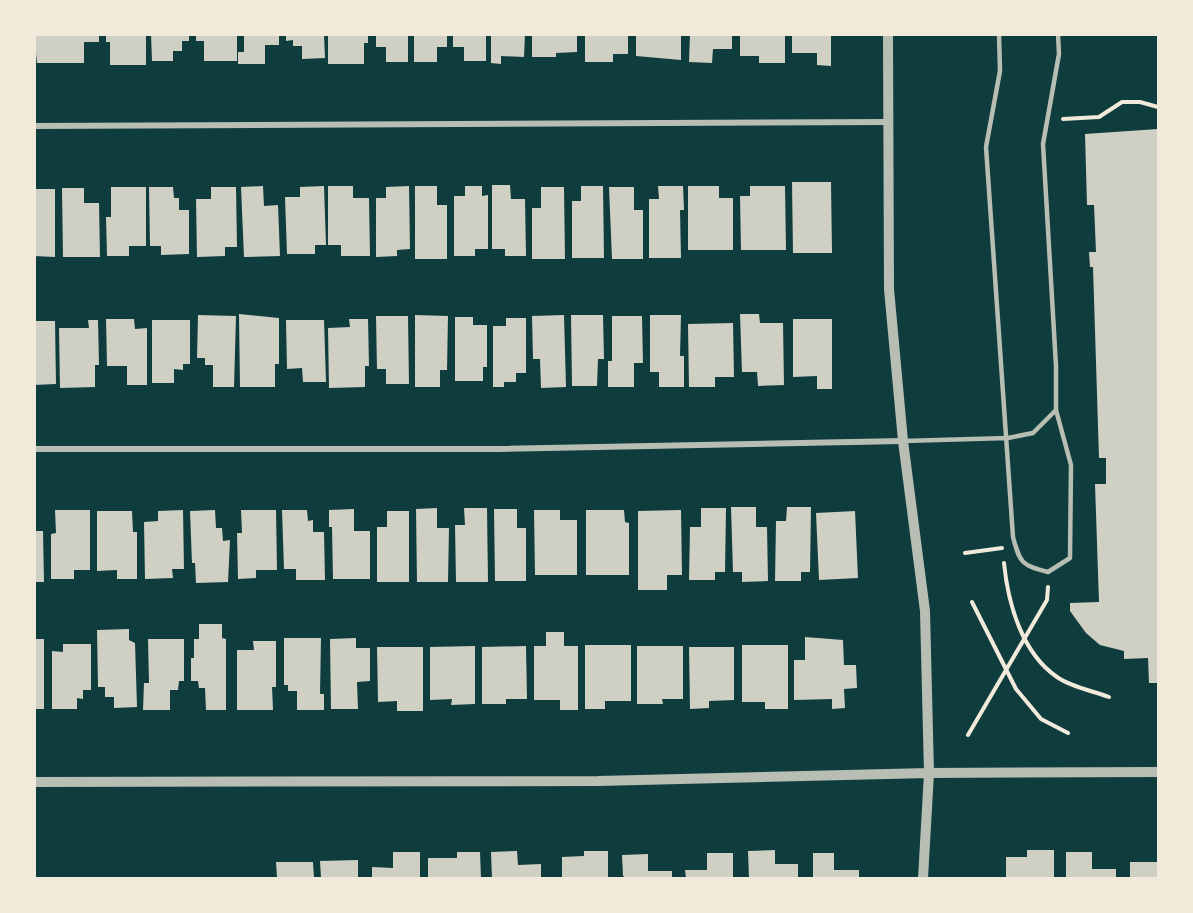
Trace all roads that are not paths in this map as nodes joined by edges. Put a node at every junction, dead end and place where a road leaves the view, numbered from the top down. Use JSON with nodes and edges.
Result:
{"nodes":[{"id":1,"x":888,"y":34,"type":"edge"},
{"id":2,"x":999,"y":34,"type":"edge"},
{"id":3,"x":1058,"y":34,"type":"edge"},
{"id":4,"x":889,"y":122,"type":"junction"},
{"id":5,"x":34,"y":126,"type":"edge"},
{"id":6,"x":1056,"y":410,"type":"junction"},
{"id":7,"x":1008,"y":438,"type":"junction"},
{"id":8,"x":903,"y":441,"type":"junction"},
{"id":9,"x":34,"y":449,"type":"edge"},
{"id":10,"x":1158,"y":772,"type":"edge"},
{"id":11,"x":928,"y":773,"type":"junction"},
{"id":12,"x":34,"y":782,"type":"edge"},
{"id":13,"x":923,"y":879,"type":"edge"}],
"edges":[{"from":1,"to":4,"type":"street"},
{"from":2,"to":7,"type":"lane"},
{"from":3,"to":6,"type":"lane"},
{"from":4,"to":5,"type":"street"},
{"from":4,"to":8,"type":"street"},
{"from":6,"to":7,"type":"lane"},
{"from":6,"to":7,"type":"lane"},
{"from":7,"to":8,"type":"lane"},
{"from":8,"to":9,"type":"street"},
{"from":8,"to":11,"type":"street"},
{"from":10,"to":11,"type":"street"},
{"from":11,"to":12,"type":"street"},
{"from":11,"to":13,"type":"street"}]}
